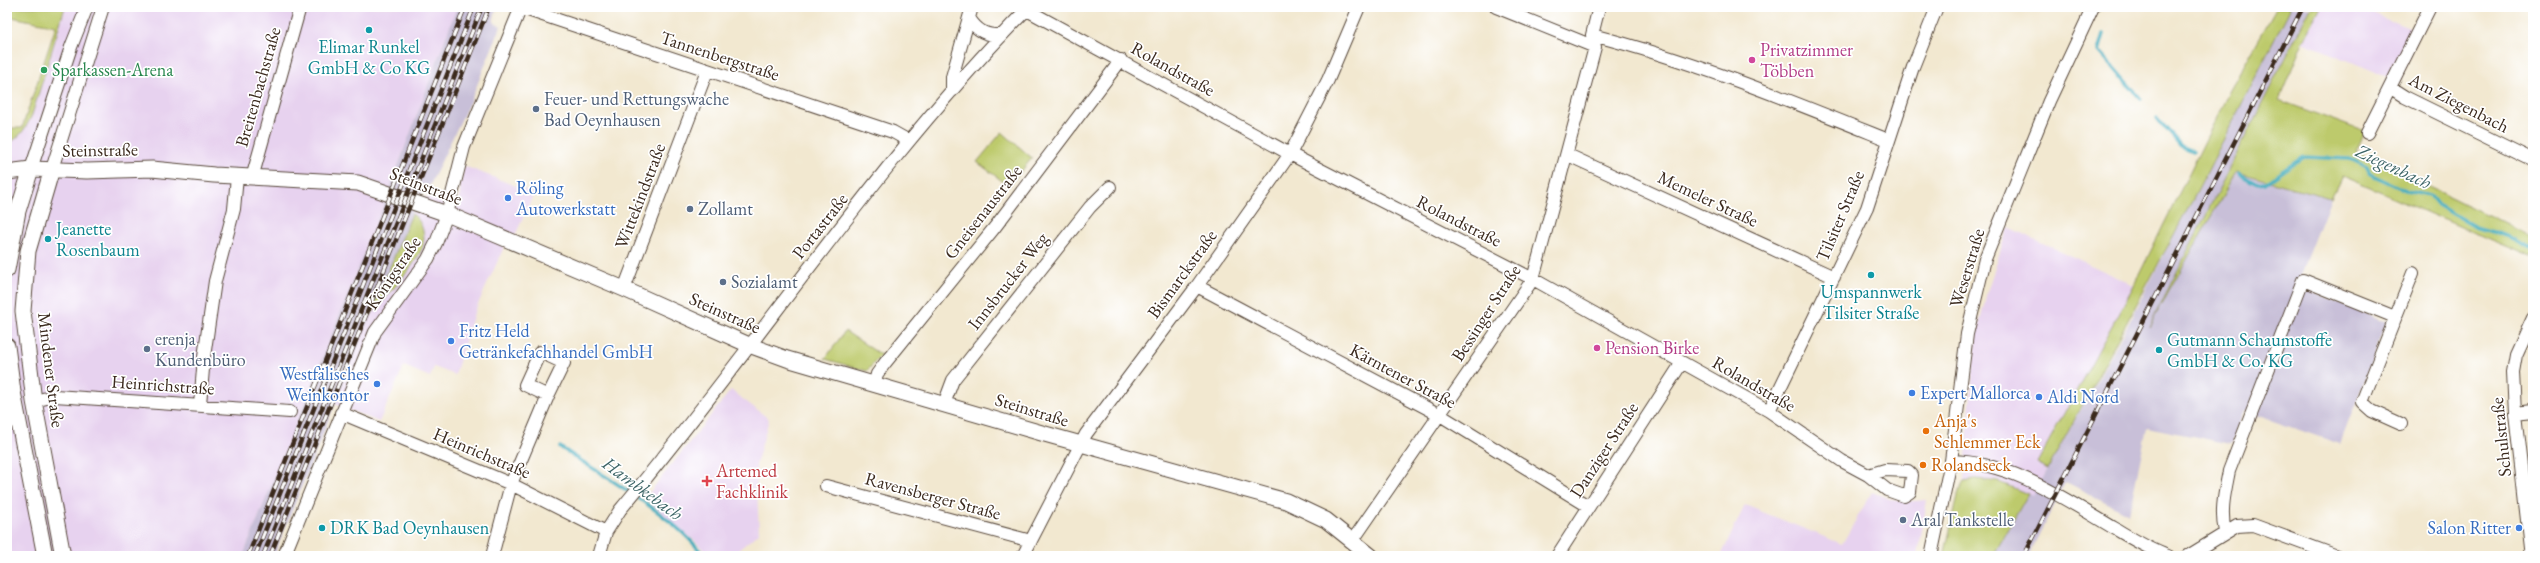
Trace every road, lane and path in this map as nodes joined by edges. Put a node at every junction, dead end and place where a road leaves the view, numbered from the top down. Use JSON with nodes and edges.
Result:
{"nodes":[{"id":1,"x":87,"y":7,"type":"edge"},
{"id":2,"x":103,"y":7,"type":"edge"},
{"id":3,"x":300,"y":7,"type":"edge"},
{"id":4,"x":520,"y":7,"type":"edge"},
{"id":5,"x":1359,"y":7,"type":"edge"},
{"id":6,"x":1496,"y":7,"type":"edge"},
{"id":7,"x":1599,"y":7,"type":"edge"},
{"id":8,"x":1937,"y":7,"type":"edge"},
{"id":9,"x":2093,"y":7,"type":"edge"},
{"id":10,"x":2430,"y":7,"type":"edge"},
{"id":11,"x":1028,"y":8,"type":"edge"},
{"id":12,"x":970,"y":13,"type":"edge"},
{"id":13,"x":1002,"y":35,"type":"junction"},
{"id":14,"x":1594,"y":41,"type":"junction"},
{"id":15,"x":1121,"y":60,"type":"junction"},
{"id":16,"x":707,"y":72,"type":"junction"},
{"id":17,"x":2391,"y":88,"type":"junction"},
{"id":18,"x":952,"y":91,"type":"junction"},
{"id":19,"x":2367,"y":133,"type":"dead end"},
{"id":20,"x":1888,"y":140,"type":"junction"},
{"id":21,"x":909,"y":141,"type":"junction"},
{"id":22,"x":1290,"y":154,"type":"junction"},
{"id":23,"x":1568,"y":155,"type":"junction"},
{"id":24,"x":2533,"y":160,"type":"edge"},
{"id":25,"x":31,"y":169,"type":"junction"},
{"id":26,"x":52,"y":169,"type":"junction"},
{"id":27,"x":7,"y":172,"type":"edge"},
{"id":28,"x":244,"y":177,"type":"junction"},
{"id":29,"x":1110,"y":187,"type":"dead end"},
{"id":30,"x":447,"y":214,"type":"junction"},
{"id":31,"x":7,"y":270,"type":"edge"},
{"id":32,"x":2413,"y":273,"type":"dead end"},
{"id":33,"x":1834,"y":277,"type":"junction"},
{"id":34,"x":1533,"y":279,"type":"junction"},
{"id":35,"x":1197,"y":286,"type":"junction"},
{"id":36,"x":624,"y":289,"type":"junction"},
{"id":37,"x":2395,"y":317,"type":"junction"},
{"id":38,"x":2533,"y":318,"type":"edge"},
{"id":39,"x":749,"y":345,"type":"junction"},
{"id":40,"x":7,"y":346,"type":"edge"},
{"id":41,"x":1681,"y":364,"type":"junction"},
{"id":42,"x":874,"y":385,"type":"junction"},
{"id":43,"x":548,"y":396,"type":"dead end"},
{"id":44,"x":34,"y":401,"type":"junction"},
{"id":45,"x":944,"y":404,"type":"junction"},
{"id":46,"x":200,"y":406,"type":"junction"},
{"id":47,"x":2533,"y":410,"type":"edge"},
{"id":48,"x":1769,"y":411,"type":"junction"},
{"id":49,"x":290,"y":412,"type":"dead end"},
{"id":50,"x":341,"y":413,"type":"junction"},
{"id":51,"x":2515,"y":413,"type":"junction"},
{"id":52,"x":1440,"y":415,"type":"junction"},
{"id":53,"x":2401,"y":424,"type":"dead end"},
{"id":54,"x":1080,"y":444,"type":"junction"},
{"id":55,"x":1951,"y":461,"type":"junction"},
{"id":56,"x":1868,"y":474,"type":"dead end"},
{"id":57,"x":511,"y":484,"type":"junction"},
{"id":58,"x":826,"y":486,"type":"dead end"},
{"id":59,"x":1588,"y":506,"type":"junction"},
{"id":60,"x":606,"y":532,"type":"junction"},
{"id":61,"x":2225,"y":532,"type":"junction"},
{"id":62,"x":1353,"y":540,"type":"junction"},
{"id":63,"x":1031,"y":541,"type":"junction"},
{"id":64,"x":2315,"y":552,"type":"edge"},
{"id":65,"x":2194,"y":555,"type":"edge"},
{"id":66,"x":45,"y":556,"type":"edge"},
{"id":67,"x":63,"y":556,"type":"edge"},
{"id":68,"x":284,"y":556,"type":"edge"},
{"id":69,"x":492,"y":556,"type":"edge"},
{"id":70,"x":598,"y":556,"type":"edge"},
{"id":71,"x":1023,"y":556,"type":"edge"},
{"id":72,"x":1371,"y":556,"type":"edge"},
{"id":73,"x":1557,"y":556,"type":"edge"},
{"id":74,"x":1931,"y":556,"type":"edge"},
{"id":75,"x":2168,"y":556,"type":"edge"},
{"id":76,"x":2336,"y":556,"type":"edge"},
{"id":77,"x":2531,"y":556,"type":"edge"}],
"edges":[{"from":1,"to":25,"type":"street"},
{"from":2,"to":26,"type":"street","name":"Mindener Straße"},
{"from":3,"to":28,"type":"street","name":"Breitenbachstraße"},
{"from":4,"to":16,"type":"street","name":"Tannenbergstraße"},
{"from":4,"to":30,"type":"street","name":"Königstraße"},
{"from":5,"to":22,"type":"street","name":"Bismarckstraße"},
{"from":6,"to":14,"type":"street"},
{"from":7,"to":14,"type":"street","name":"Bessinger Straße"},
{"from":8,"to":20,"type":"street","name":"Tilsiter Straße"},
{"from":9,"to":55,"type":"street","name":"Weserstraße"},
{"from":10,"to":17,"type":"street"},
{"from":11,"to":13,"type":"street","name":"Portastraße"},
{"from":11,"to":15,"type":"street","name":"Rolandstraße"},
{"from":12,"to":13,"type":"street"},
{"from":12,"to":18,"type":"street"},
{"from":13,"to":18,"type":"street","name":"Portastraße"},
{"from":14,"to":20,"type":"street"},
{"from":14,"to":23,"type":"street","name":"Bessinger Straße"},
{"from":15,"to":22,"type":"street","name":"Rolandstraße"},
{"from":15,"to":42,"type":"street","name":"Gneisenaustraße"},
{"from":16,"to":21,"type":"street","name":"Tannenbergstraße"},
{"from":16,"to":36,"type":"street","name":"Wittekindstraße"},
{"from":17,"to":19,"type":"street"},
{"from":17,"to":24,"type":"street","name":"Am Ziegenbach"},
{"from":18,"to":21,"type":"street","name":"Portastraße"},
{"from":20,"to":33,"type":"street","name":"Tilsiter Straße"},
{"from":21,"to":39,"type":"street","name":"Portastraße"},
{"from":22,"to":34,"type":"street","name":"Rolandstraße"},
{"from":22,"to":35,"type":"street","name":"Bismarckstraße"},
{"from":23,"to":33,"type":"street","name":"Memeler Straße"},
{"from":23,"to":34,"type":"street","name":"Bessinger Straße"},
{"from":25,"to":26,"type":"main road","name":"Steinstraße"},
{"from":25,"to":27,"type":"main road","name":"Steinstraße"},
{"from":25,"to":31,"type":"main road"},
{"from":26,"to":28,"type":"main road","name":"Steinstraße"},
{"from":26,"to":44,"type":"main road","name":"Mindener Straße"},
{"from":28,"to":30,"type":"main road","name":"Steinstraße"},
{"from":28,"to":46,"type":"street","name":"Breitenbachstraße"},
{"from":29,"to":45,"type":"street","name":"Innsbrucker Weg"},
{"from":30,"to":36,"type":"main road","name":"Steinstraße"},
{"from":30,"to":50,"type":"street","name":"Königstraße"},
{"from":32,"to":37,"type":"street"},
{"from":33,"to":48,"type":"street","name":"Tilsiter Straße"},
{"from":34,"to":41,"type":"street","name":"Rolandstraße"},
{"from":34,"to":52,"type":"street","name":"Bessinger Straße"},
{"from":35,"to":52,"type":"street","name":"Kärntener Straße"},
{"from":35,"to":54,"type":"street","name":"Bismarckstraße"},
{"from":36,"to":39,"type":"main road","name":"Steinstraße"},
{"from":37,"to":53,"type":"street"},
{"from":37,"to":61,"type":"street"},
{"from":38,"to":51,"type":"street","name":"Schulstraße"},
{"from":39,"to":42,"type":"main road","name":"Steinstraße"},
{"from":39,"to":60,"type":"street","name":"Portastraße"},
{"from":40,"to":66,"type":"main road","name":"Mindener Straße"},
{"from":41,"to":48,"type":"street","name":"Rolandstraße"},
{"from":41,"to":59,"type":"street","name":"Danziger Straße"},
{"from":42,"to":45,"type":"main road","name":"Steinstraße"},
{"from":43,"to":57,"type":"street"},
{"from":44,"to":46,"type":"street","name":"Heinrichstraße"},
{"from":44,"to":67,"type":"main road","name":"Mindener Straße"},
{"from":45,"to":54,"type":"main road","name":"Steinstraße"},
{"from":46,"to":49,"type":"street","name":"Heinrichstraße"},
{"from":47,"to":51,"type":"street"},
{"from":48,"to":56,"type":"street","name":"Rolandstraße"},
{"from":50,"to":57,"type":"street","name":"Heinrichstraße"},
{"from":50,"to":68,"type":"street","name":"Königstraße"},
{"from":51,"to":77,"type":"street","name":"Schulstraße"},
{"from":52,"to":59,"type":"street","name":"Kärntener Straße"},
{"from":52,"to":62,"type":"street","name":"Bessinger Straße"},
{"from":54,"to":62,"type":"main road","name":"Steinstraße"},
{"from":54,"to":63,"type":"street","name":"Bismarckstraße"},
{"from":55,"to":74,"type":"street","name":"Weserstraße"},
{"from":55,"to":75,"type":"street"},
{"from":57,"to":60,"type":"street","name":"Heinrichstraße"},
{"from":57,"to":69,"type":"street"},
{"from":58,"to":63,"type":"street","name":"Ravensberger Straße"},
{"from":59,"to":73,"type":"street","name":"Danziger Straße"},
{"from":60,"to":70,"type":"street","name":"Portastraße"},
{"from":61,"to":64,"type":"street"},
{"from":61,"to":65,"type":"street"},
{"from":62,"to":72,"type":"main road","name":"Steinstraße"},
{"from":63,"to":71,"type":"street","name":"Bismarckstraße"},
{"from":64,"to":76,"type":"street"}]}
